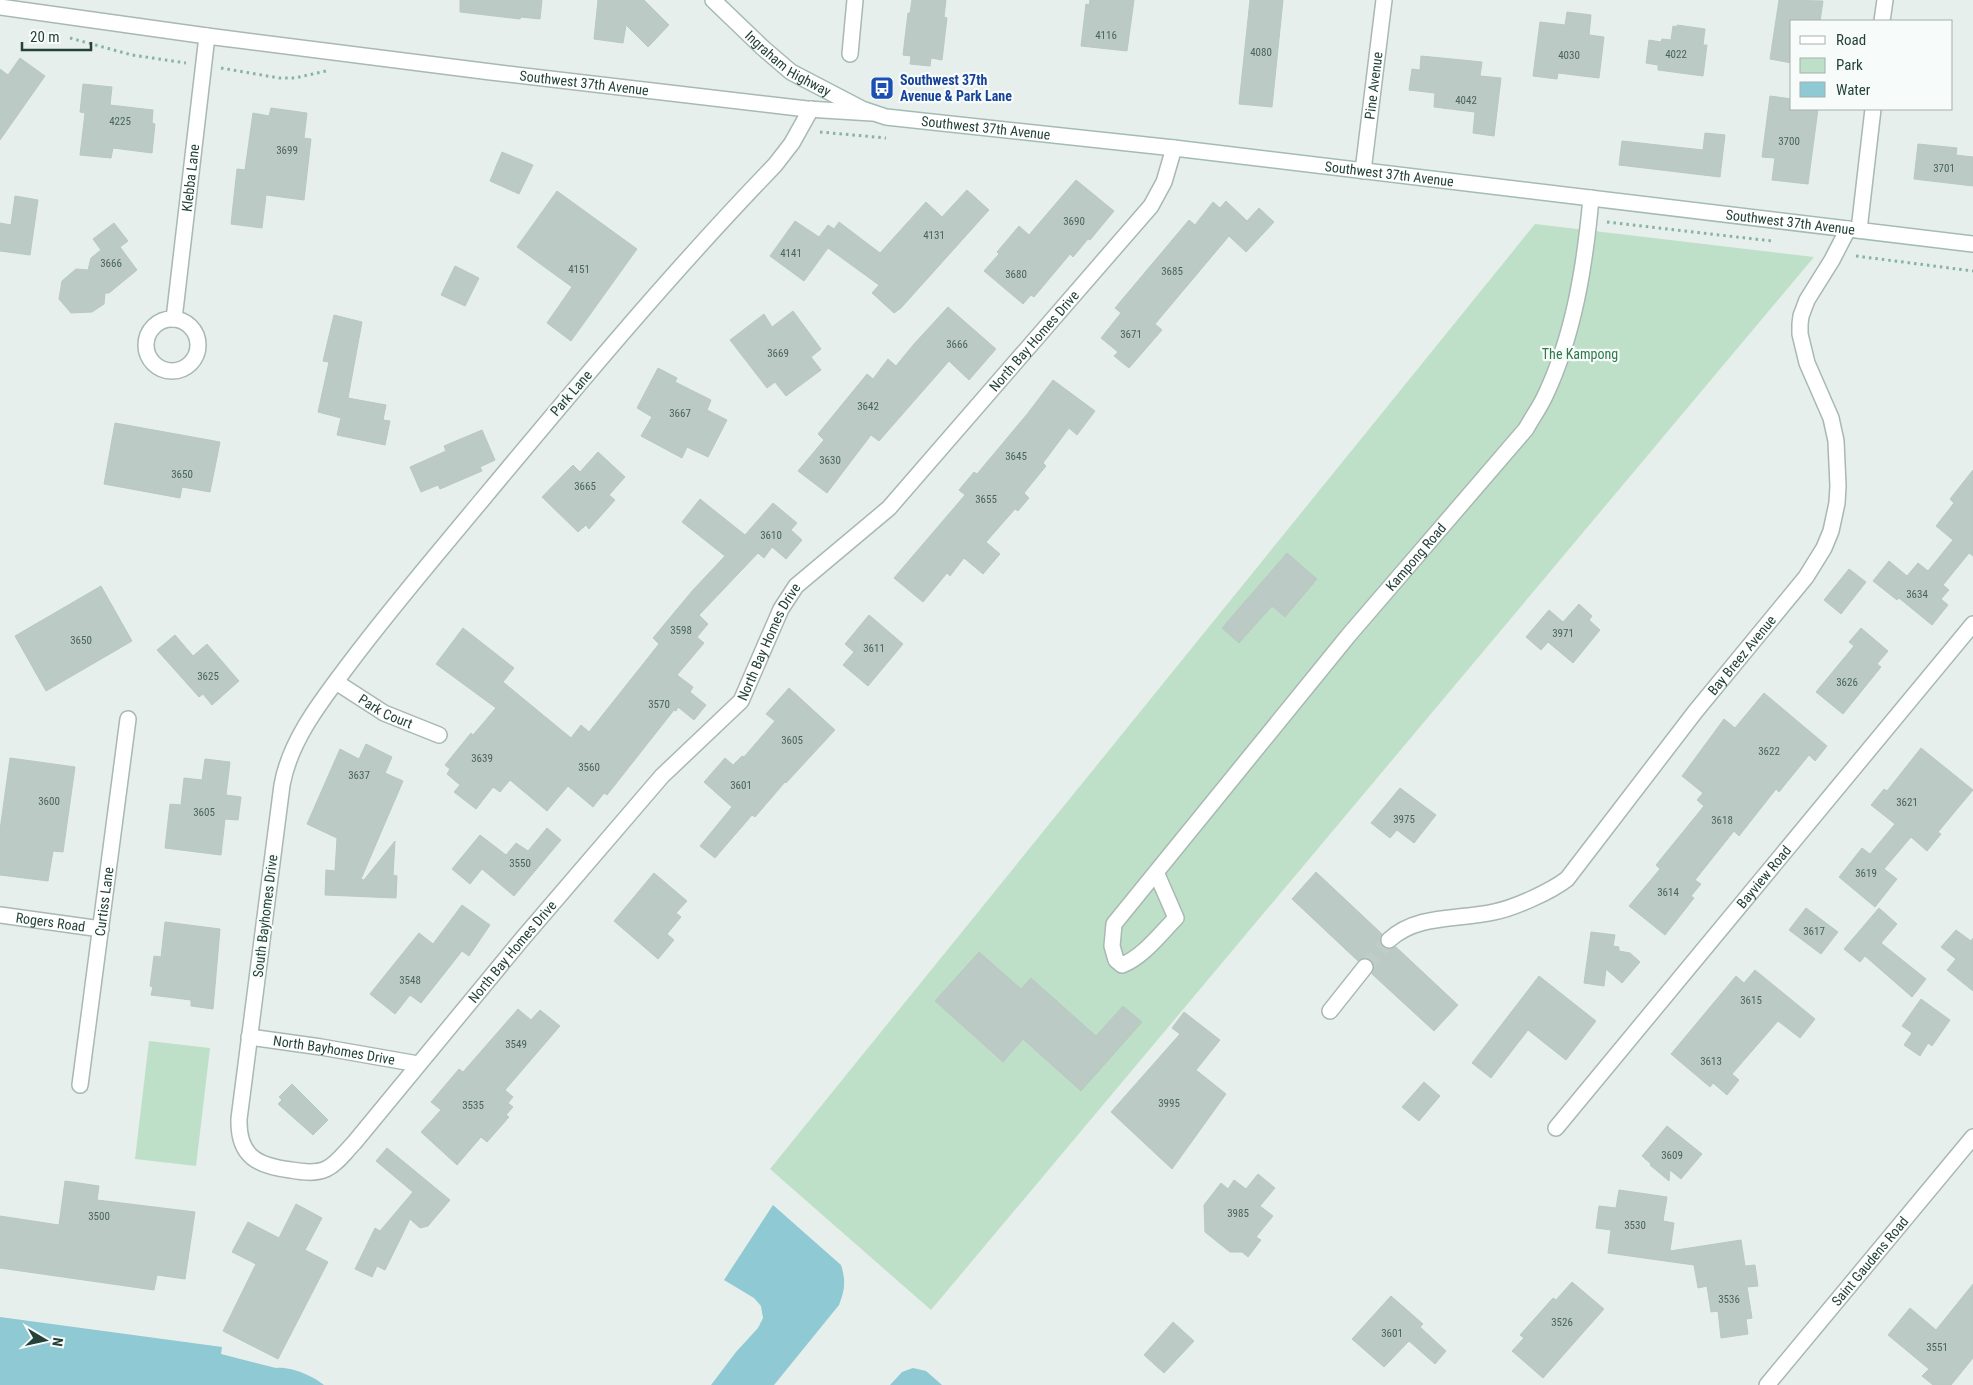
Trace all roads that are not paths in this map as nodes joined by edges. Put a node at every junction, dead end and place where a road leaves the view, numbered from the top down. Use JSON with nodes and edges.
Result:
{"nodes":[{"id":1,"x":713,"y":0,"type":"edge"},
{"id":2,"x":855,"y":0,"type":"edge"},
{"id":3,"x":1384,"y":0,"type":"edge"},
{"id":4,"x":1885,"y":0,"type":"edge"},
{"id":5,"x":0,"y":7,"type":"edge"},
{"id":6,"x":1882,"y":20,"type":"edge"},
{"id":7,"x":207,"y":36,"type":"junction"},
{"id":8,"x":850,"y":54,"type":"dead end"},
{"id":9,"x":812,"y":109,"type":"junction"},
{"id":10,"x":1873,"y":110,"type":"edge"},
{"id":11,"x":872,"y":113,"type":"junction"},
{"id":12,"x":1174,"y":148,"type":"junction"},
{"id":13,"x":1363,"y":171,"type":"junction"},
{"id":14,"x":1591,"y":198,"type":"junction"},
{"id":15,"x":1853,"y":229,"type":"junction"},
{"id":16,"x":1973,"y":244,"type":"edge"},
{"id":17,"x":174,"y":319,"type":"dead end"},
{"id":18,"x":1973,"y":624,"type":"edge"},
{"id":19,"x":336,"y":682,"type":"junction"},
{"id":20,"x":128,"y":719,"type":"dead end"},
{"id":21,"x":438,"y":735,"type":"dead end"},
{"id":22,"x":1156,"y":872,"type":"junction"},
{"id":23,"x":0,"y":916,"type":"edge"},
{"id":24,"x":101,"y":928,"type":"junction"},
{"id":25,"x":1389,"y":940,"type":"tunnel mouth"},
{"id":26,"x":1365,"y":967,"type":"tunnel mouth"},
{"id":27,"x":1330,"y":1011,"type":"dead end"},
{"id":28,"x":249,"y":1037,"type":"junction"},
{"id":29,"x":418,"y":1064,"type":"junction"},
{"id":30,"x":80,"y":1085,"type":"dead end"},
{"id":31,"x":1556,"y":1128,"type":"dead end"},
{"id":32,"x":1973,"y":1137,"type":"edge"},
{"id":33,"x":254,"y":1160,"type":"joint"},
{"id":34,"x":1767,"y":1385,"type":"edge"}],
"edges":[{"from":1,"to":11,"type":"street","name":"Ingraham Highway"},
{"from":2,"to":8,"type":"street"},
{"from":3,"to":13,"type":"street","name":"Pine Avenue"},
{"from":4,"to":6,"type":"street"},
{"from":5,"to":7,"type":"street","name":"Southwest 37th Avenue"},
{"from":7,"to":9,"type":"street","name":"Southwest 37th Avenue"},
{"from":7,"to":17,"type":"street","name":"Klebba Lane"},
{"from":9,"to":11,"type":"street","name":"Southwest 37th Avenue"},
{"from":9,"to":19,"type":"street","name":"Park Lane"},
{"from":10,"to":15,"type":"street"},
{"from":11,"to":12,"type":"street","name":"Southwest 37th Avenue"},
{"from":12,"to":13,"type":"street","name":"Southwest 37th Avenue"},
{"from":12,"to":29,"type":"street","name":"North Bay Homes Drive"},
{"from":13,"to":14,"type":"street","name":"Southwest 37th Avenue"},
{"from":14,"to":15,"type":"street","name":"Southwest 37th Avenue"},
{"from":14,"to":22,"type":"street","name":"Kampong Road"},
{"from":15,"to":16,"type":"street","name":"Southwest 37th Avenue"},
{"from":15,"to":25,"type":"street","name":"Bay Breez Avenue"},
{"from":18,"to":31,"type":"street","name":"Bayview Road"},
{"from":19,"to":21,"type":"street","name":"Park Court"},
{"from":19,"to":28,"type":"street","name":"South Bayhomes Drive"},
{"from":20,"to":24,"type":"street","name":"Curtiss Lane"},
{"from":22,"to":22,"type":"street","name":"Kampong Road"},
{"from":23,"to":24,"type":"street","name":"Rogers Road"},
{"from":24,"to":30,"type":"street","name":"Curtiss Lane"},
{"from":26,"to":27,"type":"street"},
{"from":28,"to":29,"type":"street","name":"North Bayhomes Drive"},
{"from":28,"to":33,"type":"street","name":"South Bayhomes Drive"},
{"from":29,"to":33,"type":"street","name":"North Bay Homes Drive"},
{"from":32,"to":34,"type":"street","name":"Saint Gaudens Road"}]}
